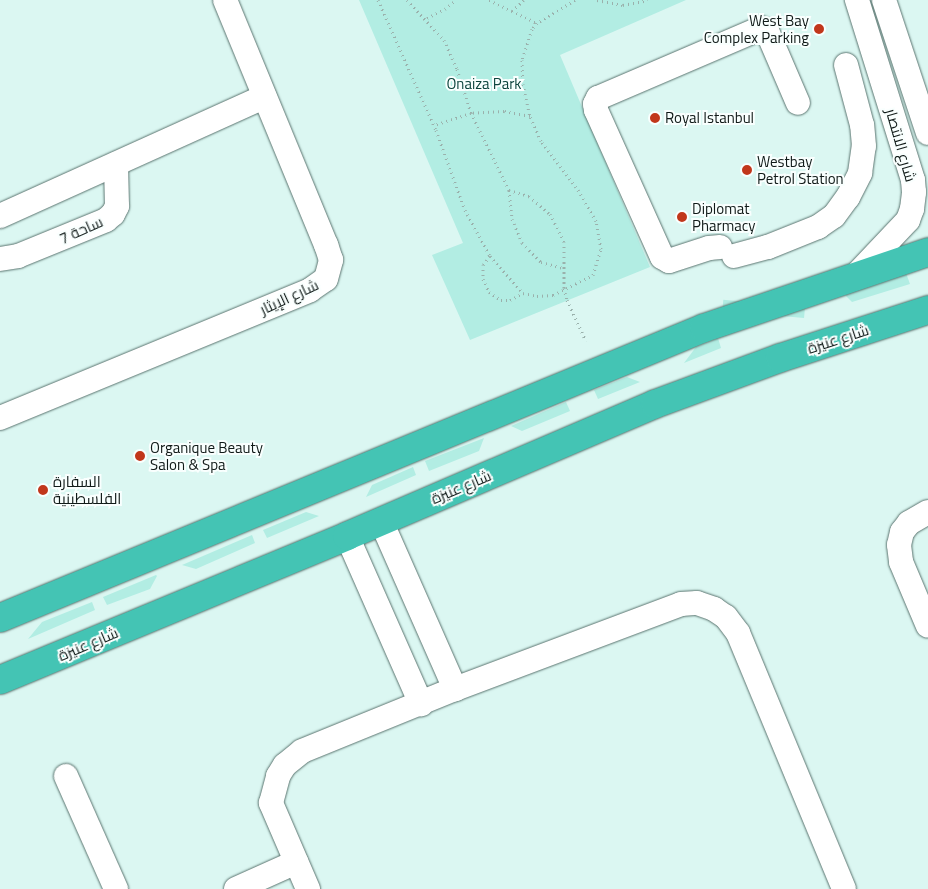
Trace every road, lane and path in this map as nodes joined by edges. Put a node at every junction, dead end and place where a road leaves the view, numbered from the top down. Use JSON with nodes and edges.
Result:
{"nodes":[{"id":1,"x":225,"y":0,"type":"edge"},
{"id":2,"x":378,"y":0,"type":"edge"},
{"id":3,"x":408,"y":0,"type":"edge"},
{"id":4,"x":456,"y":0,"type":"edge"},
{"id":5,"x":489,"y":0,"type":"edge"},
{"id":6,"x":524,"y":0,"type":"edge"},
{"id":7,"x":575,"y":0,"type":"edge"},
{"id":8,"x":596,"y":0,"type":"edge"},
{"id":9,"x":648,"y":0,"type":"edge"},
{"id":10,"x":857,"y":0,"type":"edge"},
{"id":11,"x":884,"y":0,"type":"edge"},
{"id":12,"x":512,"y":11,"type":"junction"},
{"id":13,"x":427,"y":18,"type":"junction"},
{"id":14,"x":538,"y":22,"type":"junction"},
{"id":15,"x":846,"y":65,"type":"dead end"},
{"id":16,"x":264,"y":97,"type":"junction"},
{"id":17,"x":798,"y":103,"type":"dead end"},
{"id":18,"x":471,"y":113,"type":"junction"},
{"id":19,"x":530,"y":116,"type":"junction"},
{"id":20,"x":434,"y":125,"type":"junction"},
{"id":21,"x":928,"y":133,"type":"edge"},
{"id":22,"x":116,"y":164,"type":"junction"},
{"id":23,"x":509,"y":190,"type":"junction"},
{"id":24,"x":0,"y":216,"type":"edge"},
{"id":25,"x":928,"y":252,"type":"edge"},
{"id":26,"x":490,"y":256,"type":"junction"},
{"id":27,"x":0,"y":259,"type":"edge"},
{"id":28,"x":563,"y":268,"type":"junction"},
{"id":29,"x":857,"y":274,"type":"junction"},
{"id":30,"x":564,"y":288,"type":"junction"},
{"id":31,"x":523,"y":293,"type":"junction"},
{"id":32,"x":928,"y":310,"type":"edge"},
{"id":33,"x":586,"y":341,"type":"dead end"},
{"id":34,"x":0,"y":418,"type":"edge"},
{"id":35,"x":928,"y":512,"type":"edge"},
{"id":36,"x":381,"y":521,"type":"junction"},
{"id":37,"x":347,"y":536,"type":"junction"},
{"id":38,"x":414,"y":597,"type":"junction"},
{"id":39,"x":380,"y":612,"type":"junction"},
{"id":40,"x":0,"y":618,"type":"edge"},
{"id":41,"x":928,"y":626,"type":"edge"},
{"id":42,"x":0,"y":680,"type":"edge"},
{"id":43,"x":455,"y":689,"type":"junction"},
{"id":44,"x":421,"y":704,"type":"junction"},
{"id":45,"x":66,"y":776,"type":"dead end"},
{"id":46,"x":296,"y":862,"type":"junction"},
{"id":47,"x":116,"y":889,"type":"edge"},
{"id":48,"x":236,"y":889,"type":"edge"},
{"id":49,"x":308,"y":889,"type":"edge"},
{"id":50,"x":844,"y":889,"type":"edge"}],
"edges":[{"from":1,"to":16,"type":"street","name":"شارع الإيثار"},
{"from":2,"to":20,"type":"path"},
{"from":3,"to":13,"type":"path"},
{"from":4,"to":13,"type":"path"},
{"from":5,"to":12,"type":"path"},
{"from":6,"to":12,"type":"path"},
{"from":7,"to":14,"type":"path"},
{"from":8,"to":9,"type":"path"},
{"from":10,"to":29,"type":"street","name":"شارع الانتصار"},
{"from":11,"to":21,"type":"street","name":"شارع الانتصار"},
{"from":12,"to":14,"type":"path"},
{"from":13,"to":18,"type":"path"},
{"from":14,"to":19,"type":"path"},
{"from":15,"to":17,"type":"street"},
{"from":16,"to":22,"type":"street"},
{"from":16,"to":34,"type":"street","name":"شارع الإيثار"},
{"from":18,"to":19,"type":"path"},
{"from":18,"to":20,"type":"path"},
{"from":18,"to":23,"type":"path"},
{"from":19,"to":30,"type":"path"},
{"from":20,"to":26,"type":"path"},
{"from":22,"to":24,"type":"street"},
{"from":22,"to":27,"type":"street","name":"ساحة 7"},
{"from":23,"to":28,"type":"path"},
{"from":23,"to":28,"type":"path"},
{"from":25,"to":29,"type":"highway"},
{"from":26,"to":31,"type":"path"},
{"from":26,"to":31,"type":"path"},
{"from":28,"to":30,"type":"path"},
{"from":29,"to":40,"type":"highway"},
{"from":30,"to":31,"type":"path"},
{"from":30,"to":33,"type":"path"},
{"from":32,"to":36,"type":"highway","name":"شارع عنيزة"},
{"from":35,"to":41,"type":"street"},
{"from":36,"to":37,"type":"highway","name":"شارع عنيزة"},
{"from":36,"to":38,"type":"street"},
{"from":37,"to":39,"type":"street"},
{"from":37,"to":42,"type":"highway","name":"شارع عنيزة"},
{"from":38,"to":39,"type":"street"},
{"from":38,"to":43,"type":"street"},
{"from":39,"to":44,"type":"street"},
{"from":43,"to":44,"type":"street"},
{"from":43,"to":50,"type":"street"},
{"from":44,"to":46,"type":"street"},
{"from":45,"to":47,"type":"street"},
{"from":46,"to":48,"type":"street"},
{"from":46,"to":49,"type":"street"}]}
